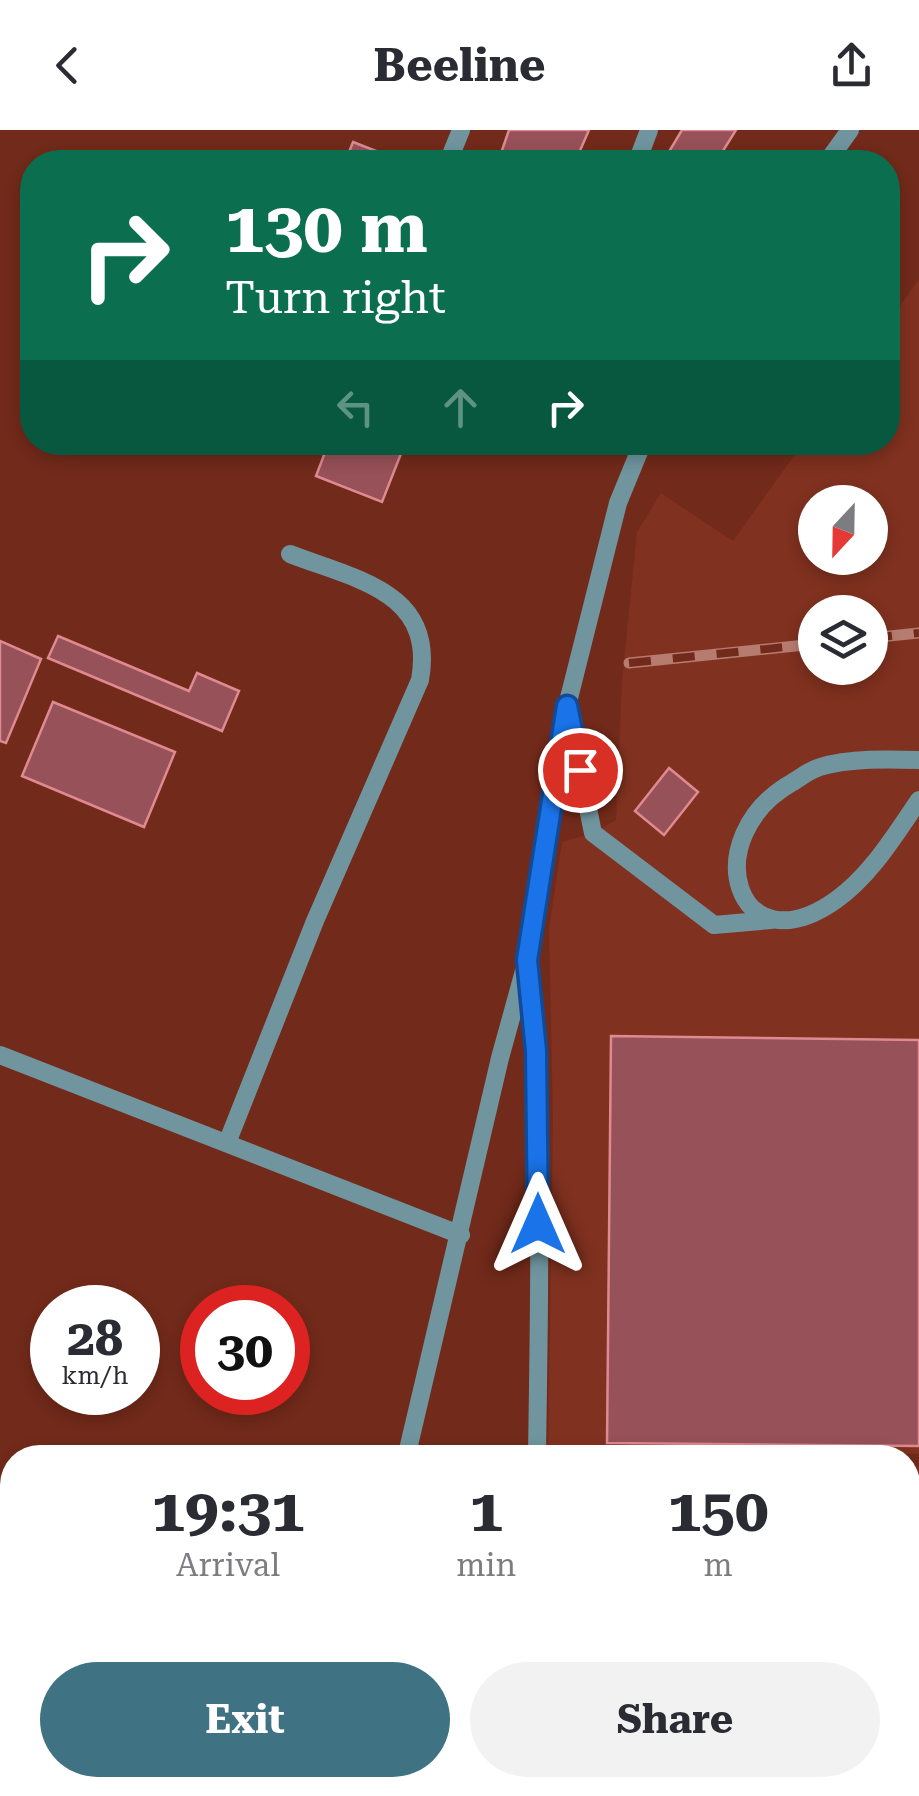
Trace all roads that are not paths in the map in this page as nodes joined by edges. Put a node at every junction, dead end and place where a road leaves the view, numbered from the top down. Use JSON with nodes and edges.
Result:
{"nodes":[{"id":1,"x":638,"y":455,"type":"edge"},
{"id":2,"x":290,"y":554,"type":"dead end"},
{"id":3,"x":567,"y":706,"type":"junction"},
{"id":4,"x":919,"y":760,"type":"edge"},
{"id":5,"x":919,"y":800,"type":"edge"},
{"id":6,"x":774,"y":920,"type":"junction"},
{"id":7,"x":527,"y":960,"type":"junction"},
{"id":8,"x":0,"y":1055,"type":"edge"},
{"id":9,"x":227,"y":1144,"type":"junction"},
{"id":10,"x":461,"y":1234,"type":"junction"},
{"id":11,"x":409,"y":1445,"type":"edge"},
{"id":12,"x":537,"y":1445,"type":"edge"}],
"edges":[{"from":1,"to":3,"type":"street"},
{"from":2,"to":9,"type":"street"},
{"from":3,"to":6,"type":"street"},
{"from":3,"to":7,"type":"street"},
{"from":4,"to":6,"type":"street"},
{"from":5,"to":6,"type":"street"},
{"from":7,"to":10,"type":"street"},
{"from":7,"to":12,"type":"street"},
{"from":8,"to":9,"type":"street"},
{"from":9,"to":10,"type":"street"},
{"from":10,"to":11,"type":"street"}]}
